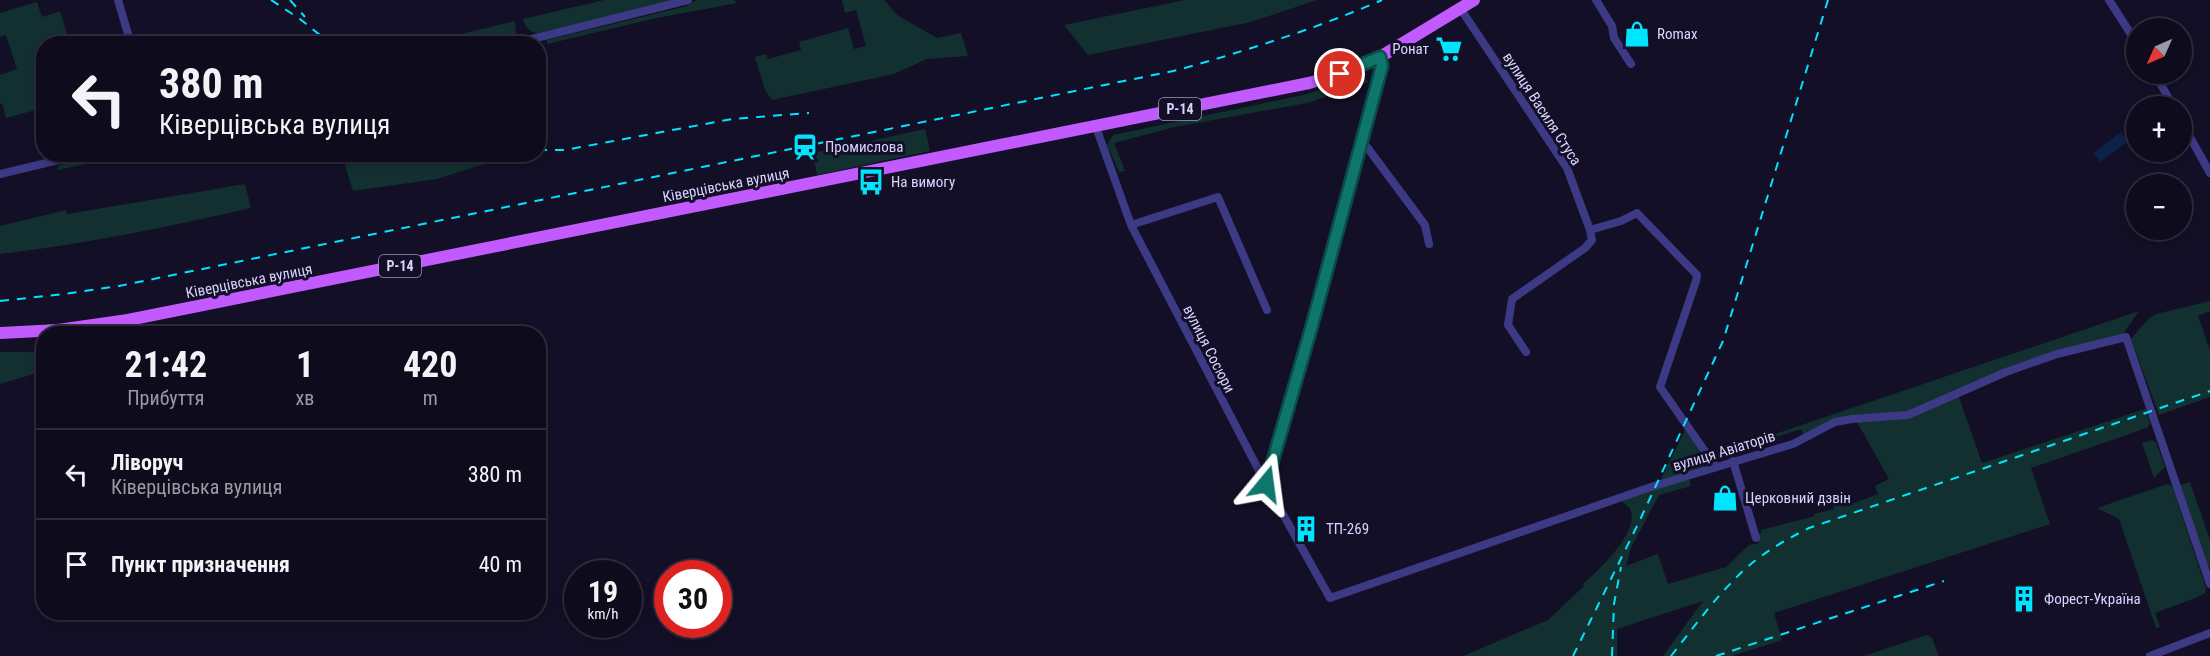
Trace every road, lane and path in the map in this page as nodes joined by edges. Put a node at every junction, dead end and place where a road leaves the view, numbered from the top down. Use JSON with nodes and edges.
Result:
{"nodes":[{"id":1,"x":118,"y":0,"type":"edge"},
{"id":2,"x":688,"y":0,"type":"edge"},
{"id":3,"x":1474,"y":0,"type":"edge"},
{"id":4,"x":1596,"y":0,"type":"edge"},
{"id":5,"x":2109,"y":0,"type":"edge"},
{"id":6,"x":1460,"y":8,"type":"junction"},
{"id":7,"x":2126,"y":26,"type":"edge"},
{"id":8,"x":129,"y":36,"type":"edge"},
{"id":9,"x":544,"y":36,"type":"edge"},
{"id":10,"x":1380,"y":57,"type":"junction"},
{"id":11,"x":1631,"y":64,"type":"dead end"},
{"id":12,"x":1096,"y":127,"type":"junction"},
{"id":13,"x":1361,"y":139,"type":"junction"},
{"id":14,"x":2192,"y":141,"type":"edge"},
{"id":15,"x":50,"y":162,"type":"edge"},
{"id":16,"x":2210,"y":173,"type":"edge"},
{"id":17,"x":0,"y":174,"type":"edge"},
{"id":18,"x":1131,"y":225,"type":"junction"},
{"id":19,"x":1590,"y":230,"type":"junction"},
{"id":20,"x":1429,"y":244,"type":"dead end"},
{"id":21,"x":1267,"y":310,"type":"dead end"},
{"id":22,"x":85,"y":326,"type":"edge"},
{"id":23,"x":36,"y":331,"type":"edge"},
{"id":24,"x":0,"y":333,"type":"edge"},
{"id":25,"x":1526,"y":352,"type":"dead end"},
{"id":26,"x":1733,"y":461,"type":"junction"},
{"id":27,"x":1716,"y":467,"type":"junction"},
{"id":28,"x":1266,"y":484,"type":"junction"},
{"id":29,"x":1756,"y":538,"type":"dead end"},
{"id":30,"x":2210,"y":584,"type":"edge"},
{"id":31,"x":1330,"y":598,"type":"joint"},
{"id":32,"x":2210,"y":633,"type":"edge"},
{"id":33,"x":2150,"y":656,"type":"edge"}],
"edges":[{"from":1,"to":8,"type":"street"},
{"from":2,"to":9,"type":"street"},
{"from":3,"to":6,"type":"main road","name":"Ківерцівська вулиця","number":"Р-14"},
{"from":4,"to":11,"type":"street"},
{"from":5,"to":7,"type":"street"},
{"from":6,"to":10,"type":"main road","name":"Ківерцівська вулиця","number":"Р-14"},
{"from":6,"to":19,"type":"street","name":"вулиця Василя Стуса"},
{"from":10,"to":12,"type":"main road","name":"Ківерцівська вулиця","number":"Р-14"},
{"from":10,"to":13,"type":"street"},
{"from":12,"to":18,"type":"street","name":"вулиця Сосюри"},
{"from":12,"to":22,"type":"main road","name":"Ківерцівська вулиця","number":"Р-14"},
{"from":13,"to":20,"type":"street"},
{"from":13,"to":28,"type":"street"},
{"from":14,"to":16,"type":"street"},
{"from":15,"to":17,"type":"street"},
{"from":18,"to":21,"type":"street"},
{"from":18,"to":28,"type":"street","name":"вулиця Сосюри"},
{"from":19,"to":25,"type":"street"},
{"from":19,"to":27,"type":"street"},
{"from":23,"to":24,"type":"main road","name":"Ківерцівська вулиця","number":"Р-14"},
{"from":26,"to":27,"type":"street","name":"вулиця Авіаторів"},
{"from":26,"to":29,"type":"street"},
{"from":26,"to":30,"type":"street","name":"вулиця Авіаторів"},
{"from":27,"to":31,"type":"street","name":"вулиця Авіаторів"},
{"from":28,"to":31,"type":"street","name":"вулиця Сосюри"},
{"from":32,"to":33,"type":"street"}]}
